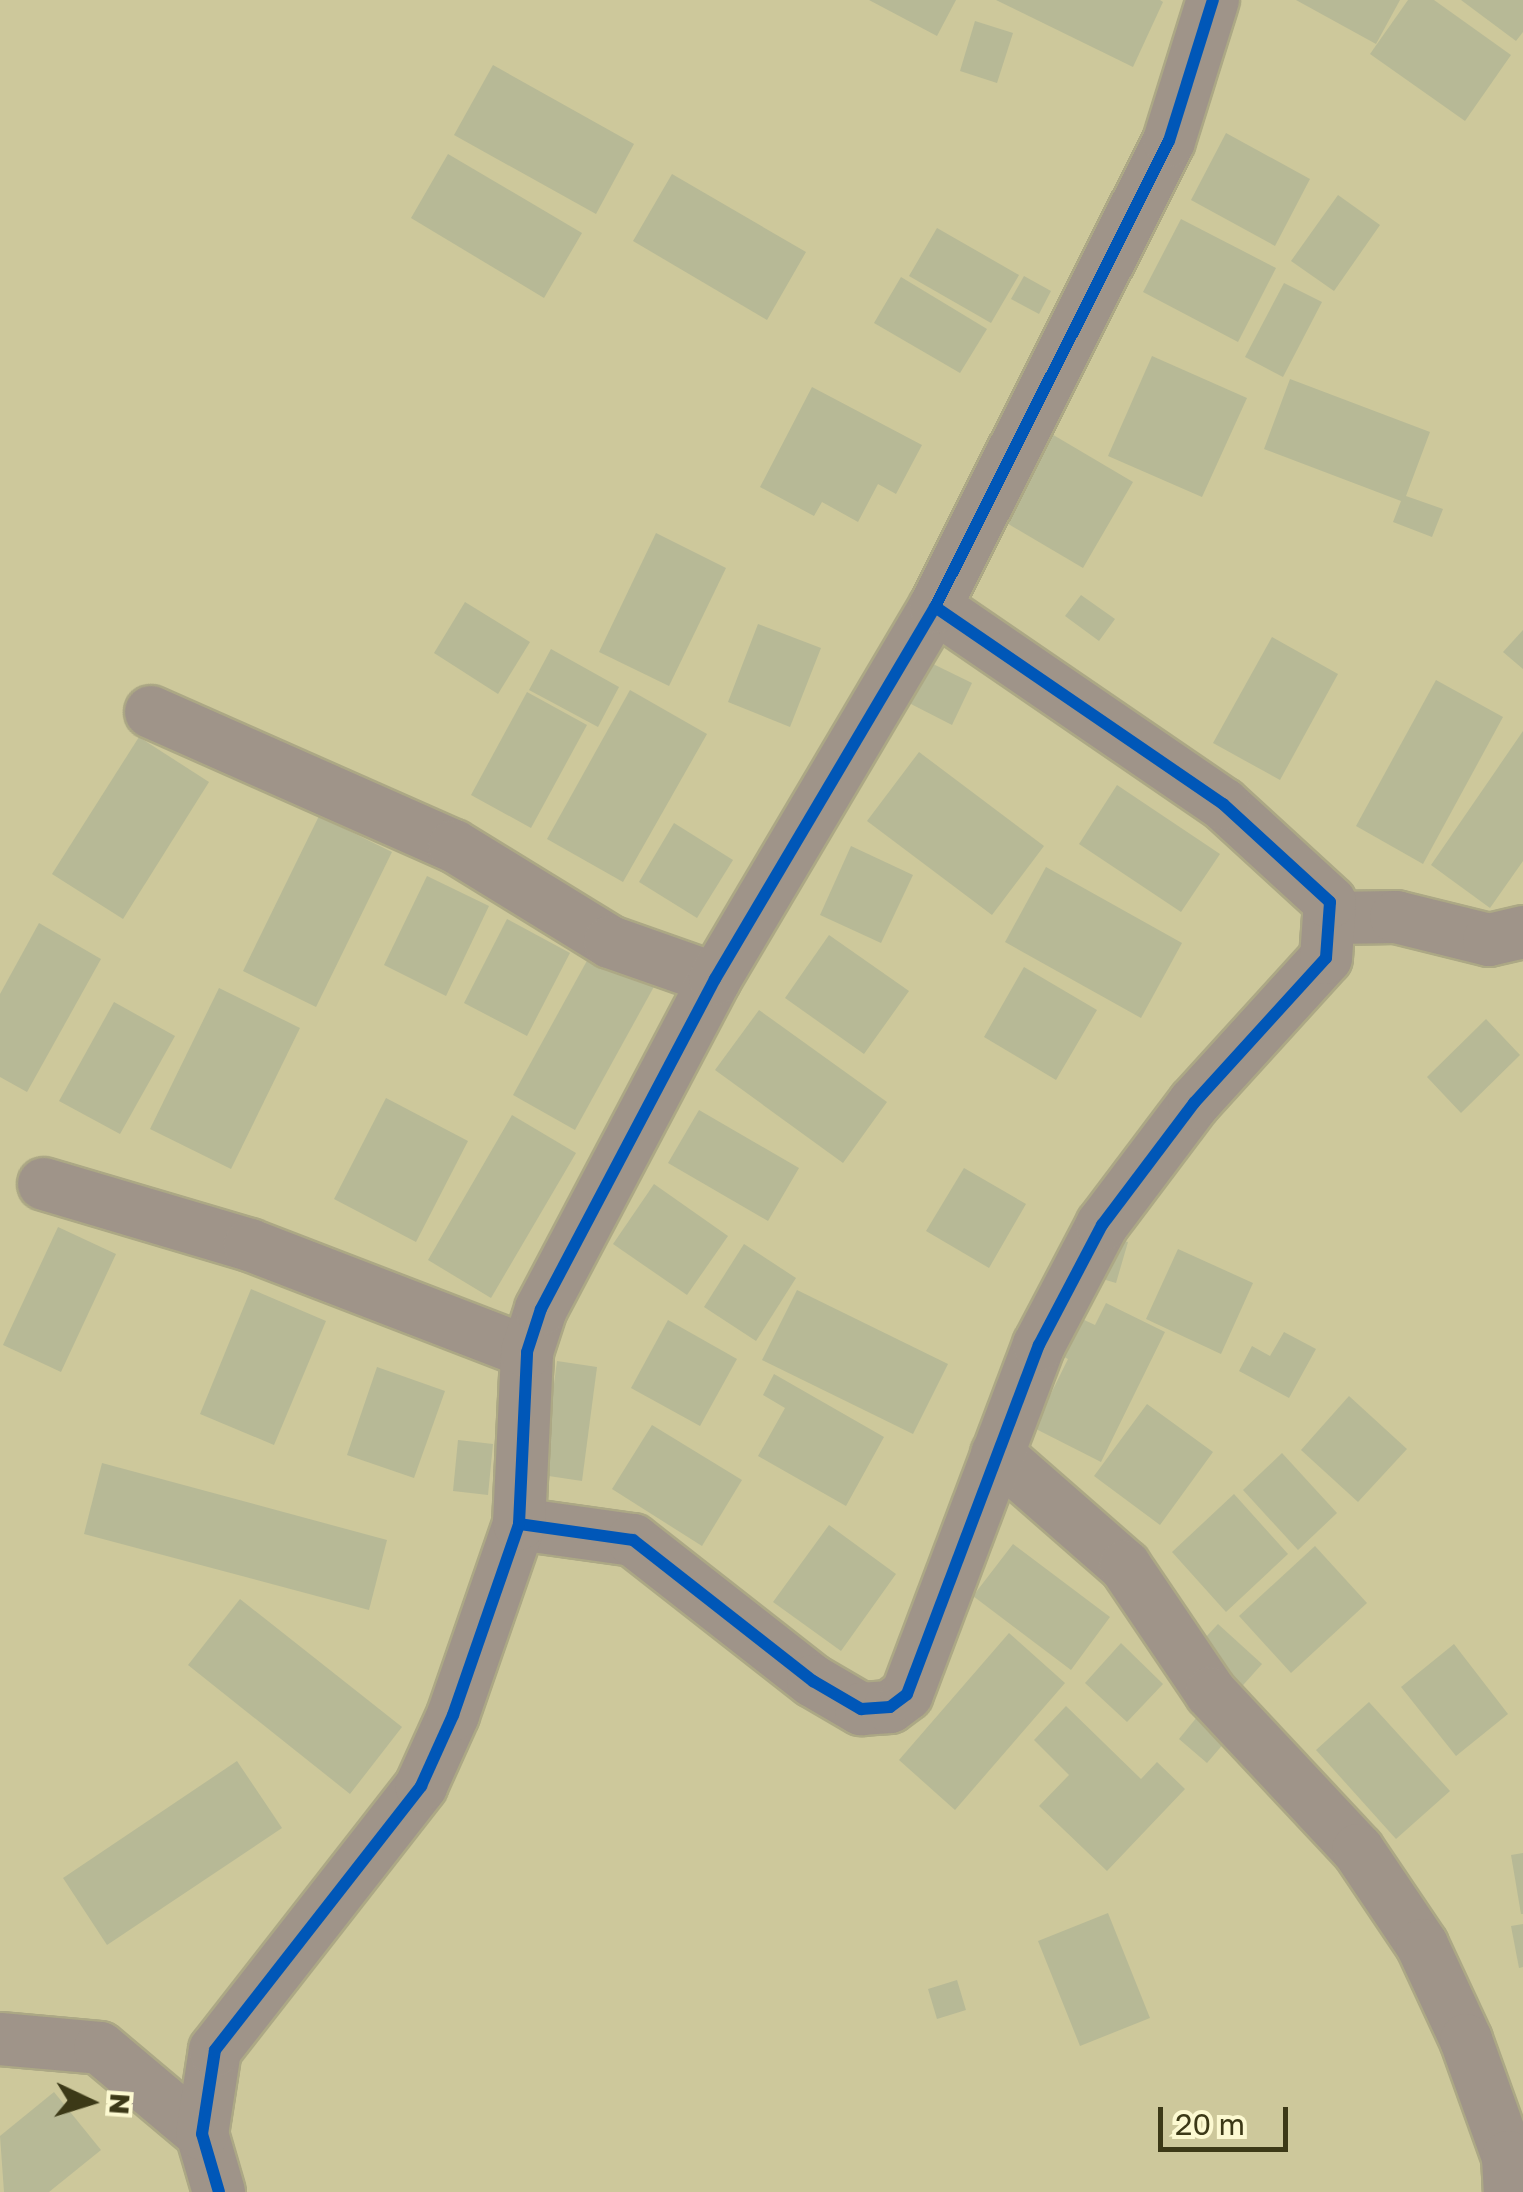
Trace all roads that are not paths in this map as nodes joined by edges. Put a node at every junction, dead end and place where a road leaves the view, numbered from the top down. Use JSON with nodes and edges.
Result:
{"nodes":[{"id":1,"x":1214,"y":0,"type":"edge"},
{"id":2,"x":935,"y":607,"type":"junction"},
{"id":3,"x":151,"y":712,"type":"dead end"},
{"id":4,"x":1332,"y":918,"type":"junction"},
{"id":5,"x":1523,"y":932,"type":"edge"},
{"id":6,"x":716,"y":979,"type":"junction"},
{"id":7,"x":44,"y":1184,"type":"dead end"},
{"id":8,"x":526,"y":1352,"type":"junction"},
{"id":9,"x":997,"y":1454,"type":"junction"},
{"id":10,"x":519,"y":1524,"type":"junction"},
{"id":11,"x":0,"y":2039,"type":"edge"},
{"id":12,"x":202,"y":2134,"type":"junction"},
{"id":13,"x":1514,"y":2166,"type":"edge"},
{"id":14,"x":220,"y":2192,"type":"edge"}],
"edges":[{"from":1,"to":2,"type":"street"},
{"from":2,"to":4,"type":"street"},
{"from":2,"to":6,"type":"street"},
{"from":3,"to":6,"type":"street"},
{"from":4,"to":5,"type":"street"},
{"from":4,"to":9,"type":"street"},
{"from":6,"to":8,"type":"street"},
{"from":7,"to":8,"type":"street"},
{"from":8,"to":10,"type":"street"},
{"from":9,"to":10,"type":"street"},
{"from":9,"to":13,"type":"street"},
{"from":10,"to":12,"type":"street"},
{"from":11,"to":12,"type":"street"},
{"from":12,"to":14,"type":"street"}]}
